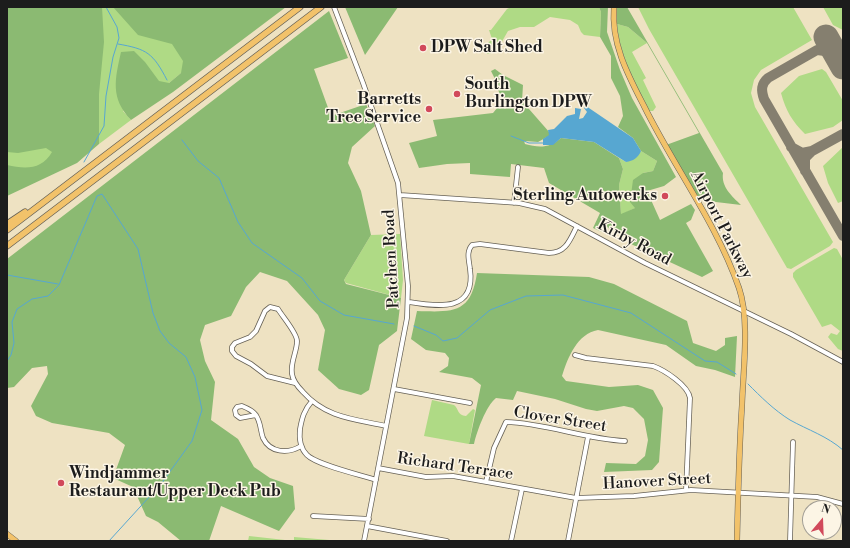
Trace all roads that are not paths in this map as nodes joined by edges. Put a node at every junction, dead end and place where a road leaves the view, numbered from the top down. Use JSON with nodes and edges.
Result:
{"nodes":[{"id":1,"x":300,"y":7,"type":"edge"},
{"id":2,"x":321,"y":7,"type":"edge"},
{"id":3,"x":334,"y":7,"type":"edge"},
{"id":4,"x":614,"y":7,"type":"edge"},
{"id":5,"x":518,"y":167,"type":"dead end"},
{"id":6,"x":61,"y":189,"type":"junction"},
{"id":7,"x":400,"y":195,"type":"junction"},
{"id":8,"x":514,"y":203,"type":"junction"},
{"id":9,"x":7,"y":224,"type":"edge"},
{"id":10,"x":577,"y":226,"type":"junction"},
{"id":11,"x":7,"y":230,"type":"edge"},
{"id":12,"x":7,"y":246,"type":"edge"},
{"id":13,"x":409,"y":302,"type":"junction"},
{"id":14,"x":744,"y":311,"type":"junction"},
{"id":15,"x":575,"y":355,"type":"dead end"},
{"id":16,"x":843,"y":362,"type":"edge"},
{"id":17,"x":295,"y":383,"type":"junction"},
{"id":18,"x":394,"y":389,"type":"junction"},
{"id":19,"x":312,"y":401,"type":"junction"},
{"id":20,"x":470,"y":403,"type":"dead end"},
{"id":21,"x":256,"y":415,"type":"junction"},
{"id":22,"x":386,"y":426,"type":"junction"},
{"id":23,"x":588,"y":437,"type":"junction"},
{"id":24,"x":625,"y":441,"type":"dead end"},
{"id":25,"x":793,"y":442,"type":"dead end"},
{"id":26,"x":301,"y":446,"type":"junction"},
{"id":27,"x":378,"y":468,"type":"junction"},
{"id":28,"x":376,"y":480,"type":"junction"},
{"id":29,"x":486,"y":482,"type":"junction"},
{"id":30,"x":522,"y":489,"type":"junction"},
{"id":31,"x":686,"y":490,"type":"junction"},
{"id":32,"x":738,"y":492,"type":"junction"},
{"id":33,"x":791,"y":496,"type":"junction"},
{"id":34,"x":576,"y":498,"type":"junction"},
{"id":35,"x":843,"y":504,"type":"edge"},
{"id":36,"x":313,"y":516,"type":"dead end"},
{"id":37,"x":369,"y":518,"type":"junction"},
{"id":38,"x":367,"y":526,"type":"junction"},
{"id":39,"x":7,"y":534,"type":"edge"},
{"id":40,"x":440,"y":540,"type":"edge"},
{"id":41,"x":16,"y":541,"type":"edge"},
{"id":42,"x":364,"y":541,"type":"edge"},
{"id":43,"x":446,"y":541,"type":"edge"},
{"id":44,"x":511,"y":541,"type":"edge"},
{"id":45,"x":568,"y":541,"type":"edge"},
{"id":46,"x":737,"y":541,"type":"edge"},
{"id":47,"x":790,"y":541,"type":"edge"}],
"edges":[{"from":1,"to":6,"type":"highway"},
{"from":2,"to":12,"type":"highway"},
{"from":3,"to":7,"type":"street","name":"Patchen Road"},
{"from":4,"to":14,"type":"main road","name":"Airport Parkway"},
{"from":5,"to":8,"type":"street"},
{"from":6,"to":9,"type":"highway"},
{"from":6,"to":11,"type":"highway"},
{"from":7,"to":8,"type":"street","name":"Kirby Road"},
{"from":7,"to":13,"type":"street","name":"Patchen Road"},
{"from":8,"to":10,"type":"street","name":"Kirby Road"},
{"from":10,"to":13,"type":"street"},
{"from":10,"to":14,"type":"street","name":"Kirby Road"},
{"from":13,"to":18,"type":"street","name":"Patchen Road"},
{"from":14,"to":16,"type":"street","name":"Kirby Road"},
{"from":14,"to":32,"type":"main road","name":"Airport Parkway"},
{"from":15,"to":31,"type":"street"},
{"from":17,"to":17,"type":"street"},
{"from":17,"to":19,"type":"street"},
{"from":18,"to":20,"type":"street"},
{"from":18,"to":22,"type":"street","name":"Patchen Road"},
{"from":19,"to":22,"type":"street"},
{"from":19,"to":26,"type":"street"},
{"from":21,"to":21,"type":"street"},
{"from":21,"to":26,"type":"street"},
{"from":22,"to":27,"type":"street","name":"Patchen Road"},
{"from":23,"to":24,"type":"street","name":"Clover Street"},
{"from":23,"to":29,"type":"street","name":"Clover Street"},
{"from":23,"to":34,"type":"street"},
{"from":25,"to":33,"type":"street"},
{"from":26,"to":28,"type":"street"},
{"from":27,"to":28,"type":"street","name":"Patchen Road"},
{"from":27,"to":29,"type":"street","name":"Richard Terrace"},
{"from":28,"to":37,"type":"street","name":"Patchen Road"},
{"from":29,"to":30,"type":"street","name":"Richard Terrace"},
{"from":30,"to":34,"type":"street","name":"Richard Terrace"},
{"from":30,"to":44,"type":"street"},
{"from":31,"to":32,"type":"street","name":"Hanover Street"},
{"from":31,"to":34,"type":"street","name":"Hanover Street"},
{"from":32,"to":33,"type":"street","name":"Hanover Street"},
{"from":32,"to":46,"type":"main road","name":"Airport Parkway"},
{"from":33,"to":35,"type":"street","name":"Hanover Street"},
{"from":33,"to":47,"type":"street"},
{"from":34,"to":45,"type":"street"},
{"from":36,"to":37,"type":"street"},
{"from":37,"to":38,"type":"street","name":"Patchen Road"},
{"from":38,"to":40,"type":"street"},
{"from":38,"to":42,"type":"street","name":"Patchen Road"},
{"from":39,"to":41,"type":"main road"},
{"from":40,"to":43,"type":"street"}]}
